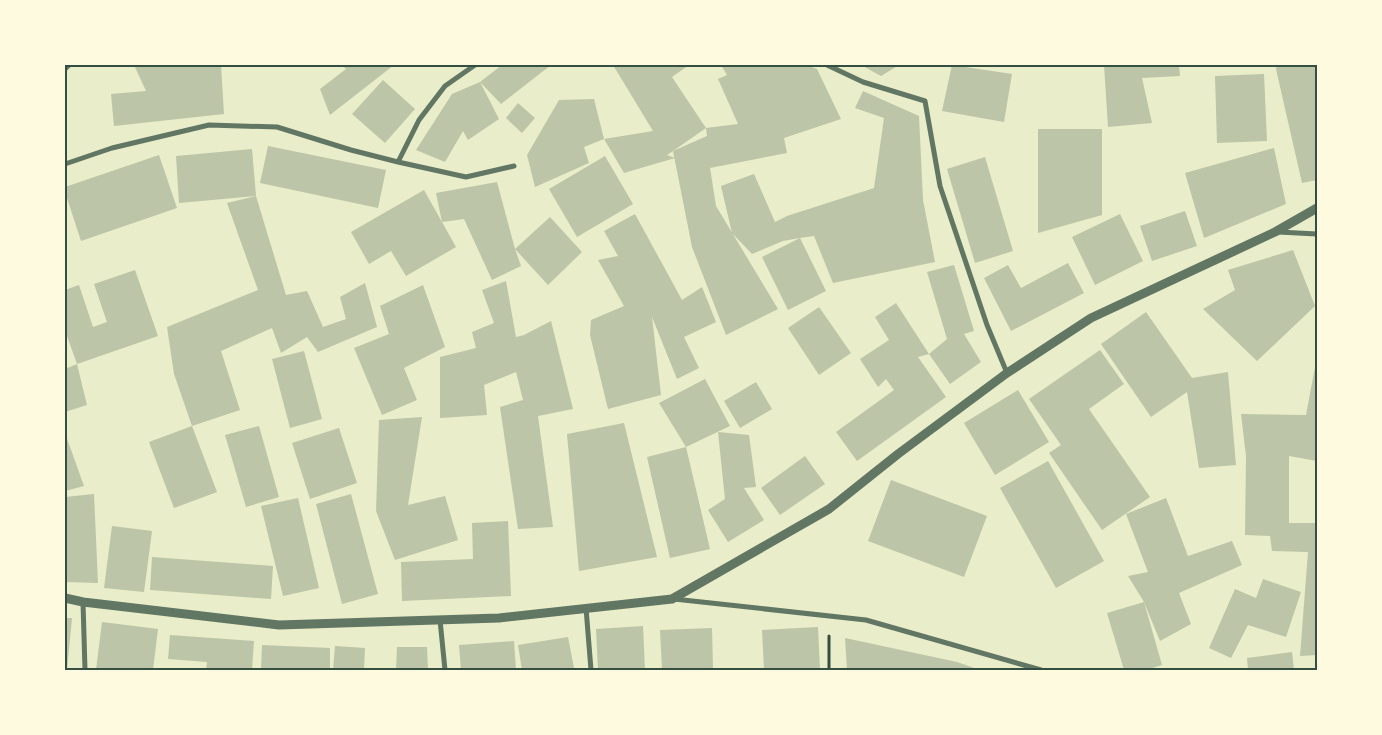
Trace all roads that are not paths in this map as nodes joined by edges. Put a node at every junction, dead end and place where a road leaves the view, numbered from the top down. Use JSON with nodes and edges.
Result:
{"nodes":[{"id":1,"x":69,"y":65,"type":"edge"},
{"id":2,"x":475,"y":65,"type":"edge"},
{"id":3,"x":827,"y":65,"type":"edge"},
{"id":4,"x":65,"y":69,"type":"edge"},
{"id":5,"x":398,"y":162,"type":"junction"},
{"id":6,"x":65,"y":164,"type":"edge"},
{"id":7,"x":514,"y":166,"type":"dead end"},
{"id":8,"x":1317,"y":208,"type":"edge"},
{"id":9,"x":1276,"y":232,"type":"junction"},
{"id":10,"x":1317,"y":234,"type":"edge"},
{"id":11,"x":1007,"y":373,"type":"junction"},
{"id":12,"x":65,"y":598,"type":"edge"},
{"id":13,"x":672,"y":599,"type":"junction"},
{"id":14,"x":83,"y":602,"type":"junction"},
{"id":15,"x":586,"y":608,"type":"junction"},
{"id":16,"x":440,"y":620,"type":"junction"},
{"id":17,"x":85,"y":670,"type":"edge"},
{"id":18,"x":445,"y":670,"type":"edge"},
{"id":19,"x":592,"y":670,"type":"edge"},
{"id":20,"x":1041,"y":670,"type":"edge"}],
"edges":[{"from":1,"to":4,"type":"street"},
{"from":2,"to":5,"type":"street"},
{"from":3,"to":11,"type":"street"},
{"from":5,"to":6,"type":"street"},
{"from":5,"to":7,"type":"street"},
{"from":8,"to":9,"type":"street"},
{"from":9,"to":10,"type":"street"},
{"from":9,"to":11,"type":"street"},
{"from":11,"to":13,"type":"street"},
{"from":12,"to":14,"type":"street"},
{"from":13,"to":15,"type":"street"},
{"from":13,"to":20,"type":"street"},
{"from":14,"to":16,"type":"street"},
{"from":14,"to":17,"type":"street"},
{"from":15,"to":16,"type":"street"},
{"from":15,"to":19,"type":"street"},
{"from":16,"to":18,"type":"street"}]}
